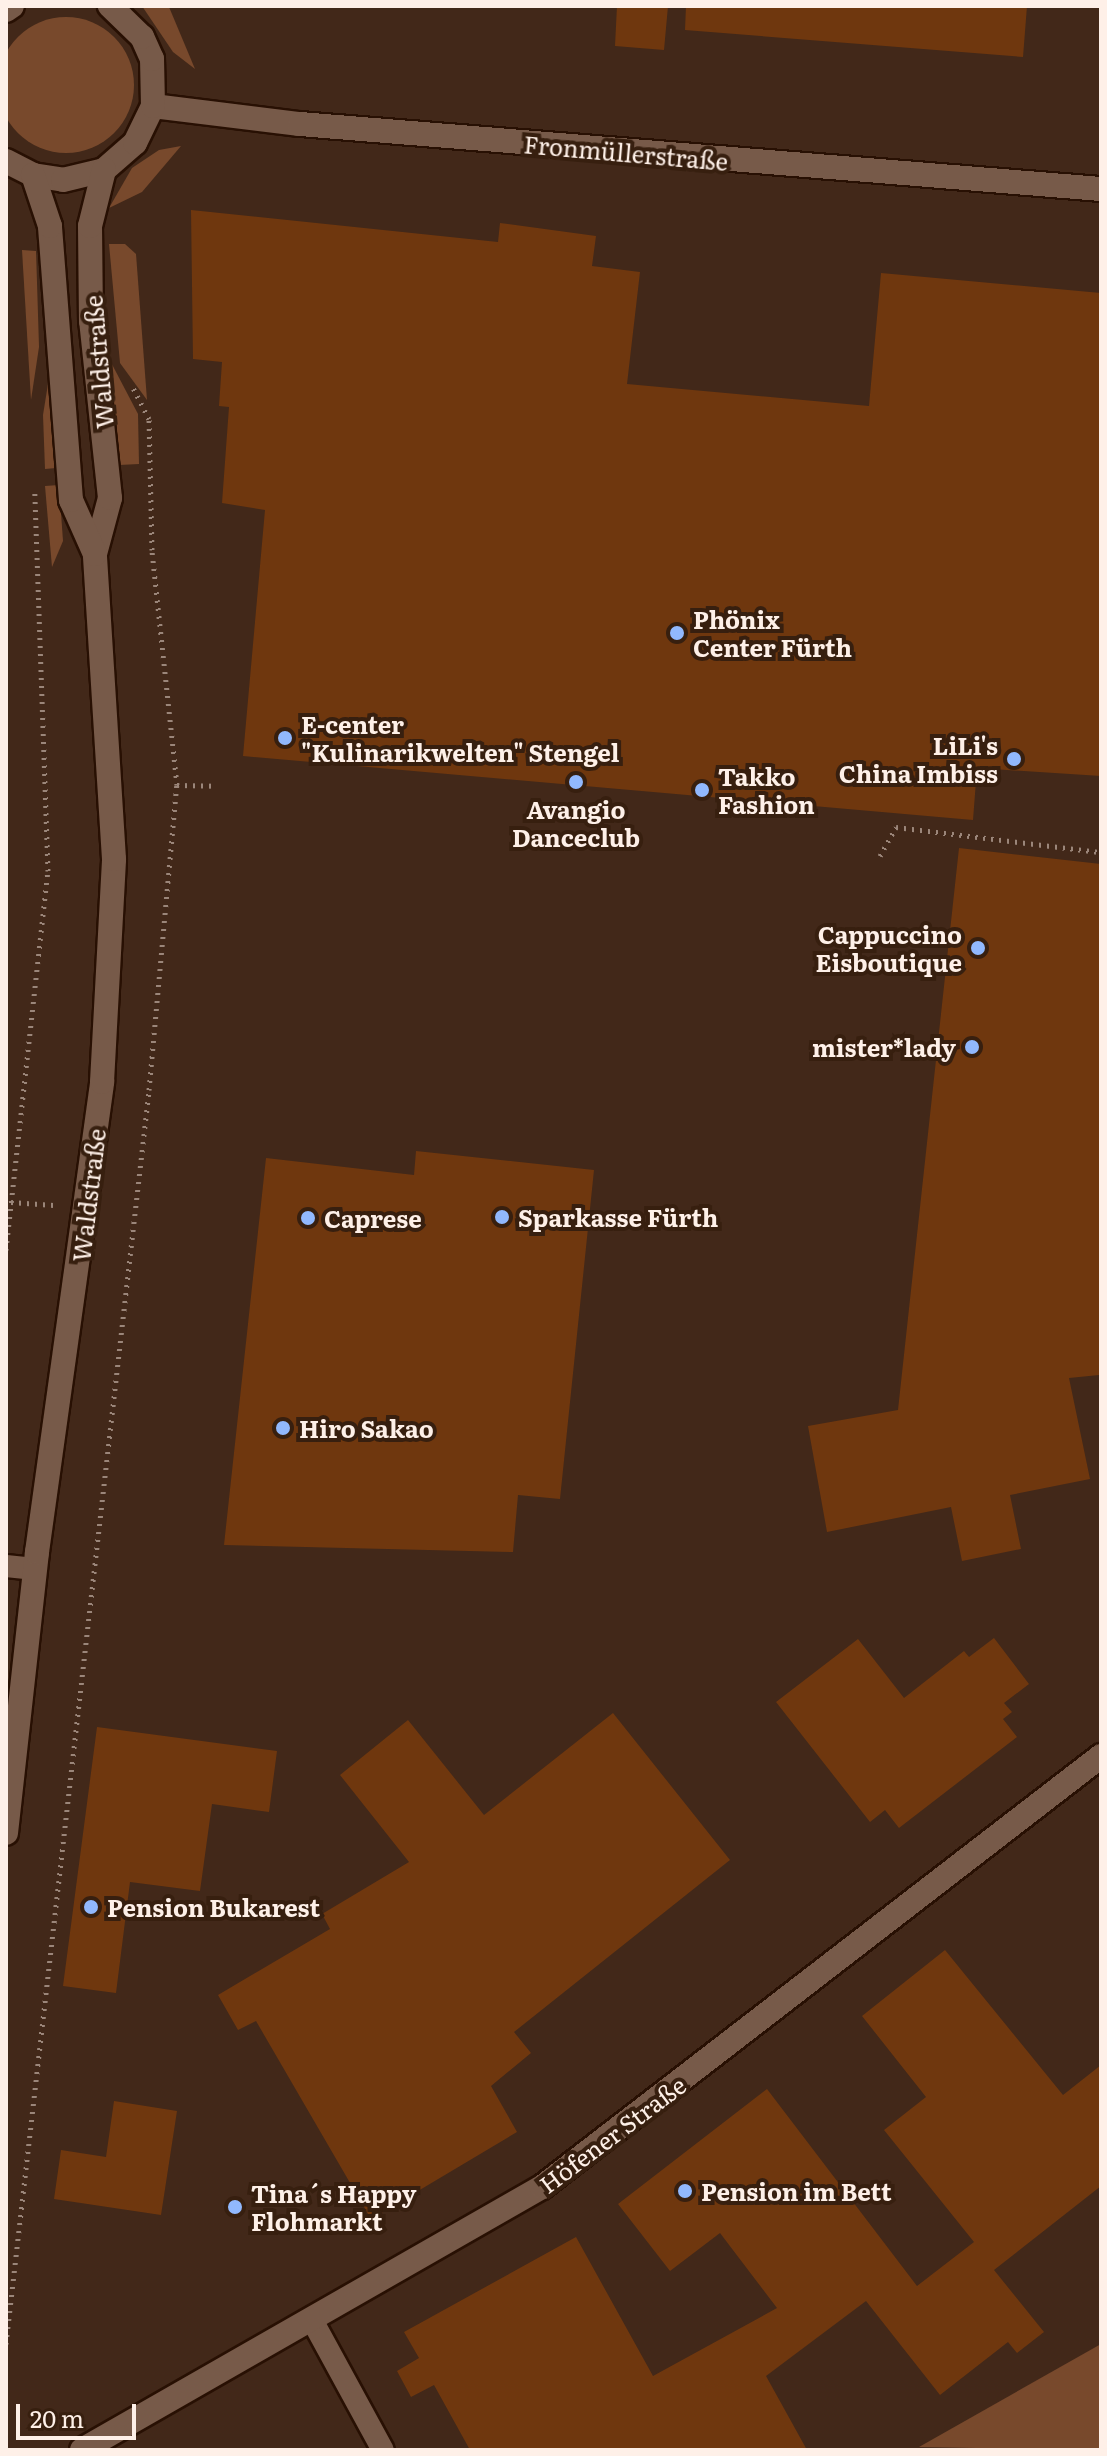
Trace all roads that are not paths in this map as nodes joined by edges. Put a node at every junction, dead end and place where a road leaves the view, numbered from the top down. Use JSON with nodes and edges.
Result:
{"nodes":[{"id":1,"x":12,"y":6,"type":"edge"},
{"id":2,"x":110,"y":6,"type":"edge"},
{"id":3,"x":6,"y":10,"type":"edge"},
{"id":4,"x":153,"y":106,"type":"junction"},
{"id":5,"x":6,"y":161,"type":"edge"},
{"id":6,"x":104,"y":170,"type":"junction"},
{"id":7,"x":33,"y":175,"type":"junction"},
{"id":8,"x":1101,"y":189,"type":"edge"},
{"id":9,"x":95,"y":554,"type":"junction"},
{"id":10,"x":6,"y":1566,"type":"edge"},
{"id":11,"x":35,"y":1569,"type":"junction"},
{"id":12,"x":15,"y":1668,"type":"edge"},
{"id":13,"x":1101,"y":1756,"type":"edge"},
{"id":14,"x":6,"y":1833,"type":"edge"},
{"id":15,"x":312,"y":2320,"type":"junction"},
{"id":16,"x":82,"y":2450,"type":"edge"},
{"id":17,"x":383,"y":2450,"type":"edge"}],
"edges":[{"from":1,"to":3,"type":"main road"},
{"from":2,"to":4,"type":"main road"},
{"from":4,"to":6,"type":"main road"},
{"from":4,"to":8,"type":"main road","name":"Fronmüllerstraße"},
{"from":5,"to":7,"type":"main road"},
{"from":6,"to":7,"type":"main road"},
{"from":6,"to":9,"type":"main road","name":"Waldstraße"},
{"from":7,"to":9,"type":"main road","name":"Waldstraße"},
{"from":9,"to":11,"type":"main road","name":"Waldstraße"},
{"from":10,"to":11,"type":"lane"},
{"from":11,"to":12,"type":"main road","name":"Waldstraße"},
{"from":12,"to":14,"type":"main road","name":"Waldstraße"},
{"from":13,"to":15,"type":"main road","name":"Höfener Straße"},
{"from":15,"to":16,"type":"main road","name":"Höfener Straße"},
{"from":15,"to":17,"type":"lane"}]}
